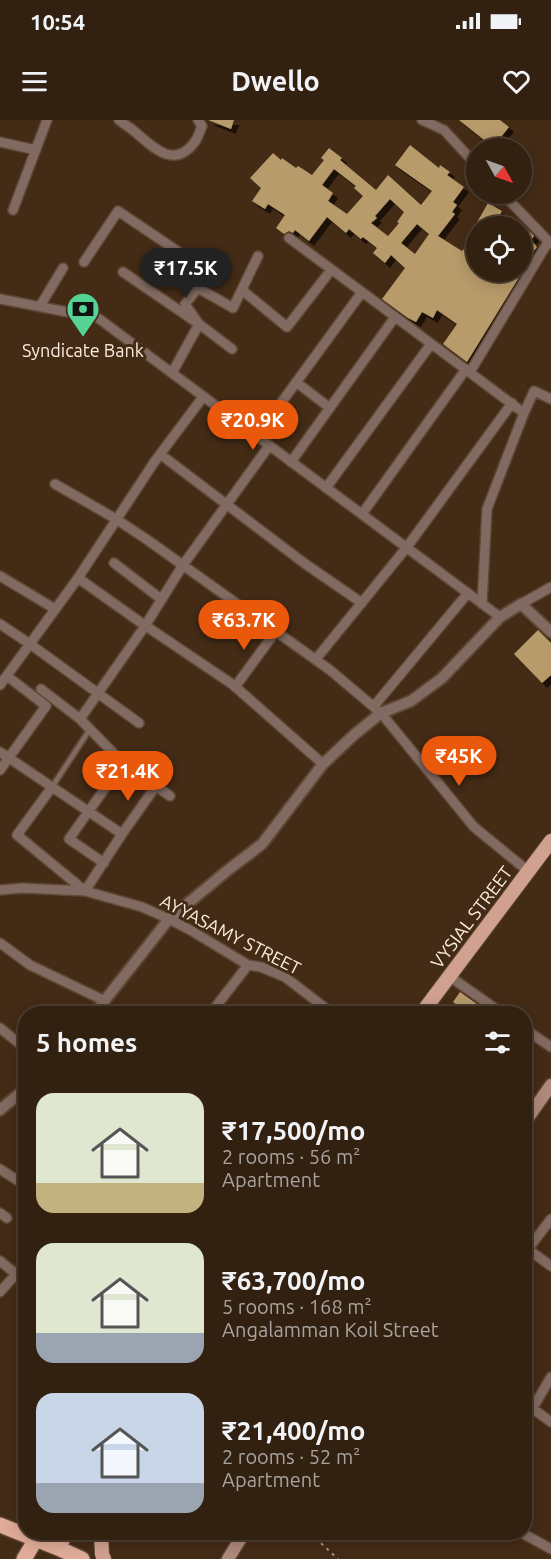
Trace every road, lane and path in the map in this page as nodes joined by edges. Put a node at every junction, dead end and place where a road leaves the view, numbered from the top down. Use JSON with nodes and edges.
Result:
{"nodes":[{"id":1,"x":47,"y":120,"type":"edge"},
{"id":2,"x":119,"y":120,"type":"edge"},
{"id":3,"x":198,"y":120,"type":"edge"},
{"id":4,"x":422,"y":120,"type":"edge"},
{"id":5,"x":0,"y":142,"type":"edge"},
{"id":6,"x":36,"y":150,"type":"junction"},
{"id":7,"x":466,"y":154,"type":"edge"},
{"id":8,"x":513,"y":204,"type":"edge"},
{"id":9,"x":13,"y":210,"type":"dead end"},
{"id":10,"x":289,"y":238,"type":"dead end"},
{"id":11,"x":550,"y":243,"type":"edge"},
{"id":12,"x":258,"y":256,"type":"dead end"},
{"id":13,"x":84,"y":262,"type":"dead end"},
{"id":14,"x":63,"y":268,"type":"dead end"},
{"id":15,"x":331,"y":270,"type":"junction"},
{"id":16,"x":123,"y":272,"type":"dead end"},
{"id":17,"x":198,"y":288,"type":"junction"},
{"id":18,"x":242,"y":290,"type":"junction"},
{"id":19,"x":362,"y":292,"type":"junction"},
{"id":20,"x":0,"y":298,"type":"edge"},
{"id":21,"x":40,"y":306,"type":"junction"},
{"id":22,"x":395,"y":317,"type":"junction"},
{"id":23,"x":199,"y":324,"type":"junction"},
{"id":24,"x":431,"y":344,"type":"junction"},
{"id":25,"x":232,"y":349,"type":"dead end"},
{"id":26,"x":468,"y":371,"type":"junction"},
{"id":27,"x":172,"y":373,"type":"junction"},
{"id":28,"x":296,"y":382,"type":"junction"},
{"id":29,"x":203,"y":397,"type":"junction"},
{"id":30,"x":551,"y":399,"type":"edge"},
{"id":31,"x":512,"y":404,"type":"junction"},
{"id":32,"x":330,"y":408,"type":"junction"},
{"id":33,"x":524,"y":413,"type":"junction"},
{"id":34,"x":257,"y":436,"type":"junction"},
{"id":35,"x":270,"y":446,"type":"junction"},
{"id":36,"x":160,"y":454,"type":"junction"},
{"id":37,"x":291,"y":462,"type":"junction"},
{"id":38,"x":55,"y":484,"type":"dead end"},
{"id":39,"x":326,"y":488,"type":"junction"},
{"id":40,"x":227,"y":505,"type":"junction"},
{"id":41,"x":362,"y":514,"type":"junction"},
{"id":42,"x":116,"y":519,"type":"junction"},
{"id":43,"x":407,"y":547,"type":"junction"},
{"id":44,"x":114,"y":563,"type":"dead end"},
{"id":45,"x":183,"y":565,"type":"junction"},
{"id":46,"x":0,"y":576,"type":"edge"},
{"id":47,"x":78,"y":578,"type":"junction"},
{"id":48,"x":551,"y":587,"type":"edge"},
{"id":49,"x":468,"y":593,"type":"junction"},
{"id":50,"x":161,"y":599,"type":"junction"},
{"id":51,"x":362,"y":603,"type":"junction"},
{"id":52,"x":482,"y":604,"type":"junction"},
{"id":53,"x":521,"y":604,"type":"junction"},
{"id":54,"x":55,"y":609,"type":"junction"},
{"id":55,"x":500,"y":617,"type":"junction"},
{"id":56,"x":0,"y":624,"type":"edge"},
{"id":57,"x":145,"y":626,"type":"junction"},
{"id":58,"x":276,"y":631,"type":"junction"},
{"id":59,"x":551,"y":632,"type":"edge"},
{"id":60,"x":30,"y":644,"type":"junction"},
{"id":61,"x":315,"y":659,"type":"junction"},
{"id":62,"x":7,"y":676,"type":"junction"},
{"id":63,"x":0,"y":685,"type":"edge"},
{"id":64,"x":235,"y":687,"type":"junction"},
{"id":65,"x":41,"y":689,"type":"dead end"},
{"id":66,"x":98,"y":693,"type":"junction"},
{"id":67,"x":377,"y":709,"type":"junction"},
{"id":68,"x":80,"y":719,"type":"junction"},
{"id":69,"x":139,"y":723,"type":"dead end"},
{"id":70,"x":90,"y":729,"type":"junction"},
{"id":71,"x":4,"y":755,"type":"edge"},
{"id":72,"x":123,"y":763,"type":"junction"},
{"id":73,"x":323,"y":764,"type":"junction"},
{"id":74,"x":0,"y":770,"type":"edge"},
{"id":75,"x":156,"y":786,"type":"junction"},
{"id":76,"x":52,"y":787,"type":"junction"},
{"id":77,"x":170,"y":796,"type":"dead end"},
{"id":78,"x":88,"y":812,"type":"junction"},
{"id":79,"x":122,"y":834,"type":"junction"},
{"id":80,"x":551,"y":841,"type":"edge"},
{"id":81,"x":104,"y":863,"type":"junction"},
{"id":82,"x":528,"y":871,"type":"junction"},
{"id":83,"x":1,"y":888,"type":"edge"},
{"id":84,"x":85,"y":891,"type":"junction"},
{"id":85,"x":169,"y":919,"type":"junction"},
{"id":86,"x":0,"y":943,"type":"edge"},
{"id":87,"x":248,"y":965,"type":"junction"},
{"id":88,"x":449,"y":976,"type":"junction"},
{"id":89,"x":105,"y":1001,"type":"junction"},
{"id":90,"x":101,"y":1006,"type":"edge"},
{"id":91,"x":216,"y":1006,"type":"edge"},
{"id":92,"x":323,"y":1006,"type":"edge"},
{"id":93,"x":427,"y":1006,"type":"edge"},
{"id":94,"x":492,"y":1006,"type":"edge"},
{"id":95,"x":0,"y":1028,"type":"edge"},
{"id":96,"x":532,"y":1034,"type":"edge"},
{"id":97,"x":18,"y":1043,"type":"edge"},
{"id":98,"x":551,"y":1047,"type":"edge"},
{"id":99,"x":551,"y":1085,"type":"edge"},
{"id":100,"x":18,"y":1095,"type":"edge"},
{"id":101,"x":0,"y":1110,"type":"edge"},
{"id":102,"x":532,"y":1112,"type":"edge"},
{"id":103,"x":0,"y":1169,"type":"edge"},
{"id":104,"x":18,"y":1181,"type":"edge"},
{"id":105,"x":551,"y":1219,"type":"edge"},
{"id":106,"x":532,"y":1242,"type":"edge"},
{"id":107,"x":532,"y":1252,"type":"edge"},
{"id":108,"x":0,"y":1261,"type":"edge"},
{"id":109,"x":551,"y":1266,"type":"edge"},
{"id":110,"x":16,"y":1274,"type":"joint"},
{"id":111,"x":0,"y":1292,"type":"edge"},
{"id":112,"x":551,"y":1377,"type":"edge"},
{"id":113,"x":533,"y":1409,"type":"joint"},
{"id":114,"x":551,"y":1422,"type":"edge"},
{"id":115,"x":0,"y":1525,"type":"edge"},
{"id":116,"x":18,"y":1532,"type":"edge"},
{"id":117,"x":532,"y":1539,"type":"edge"},
{"id":118,"x":35,"y":1540,"type":"edge"},
{"id":119,"x":38,"y":1540,"type":"edge"},
{"id":120,"x":63,"y":1540,"type":"edge"},
{"id":121,"x":101,"y":1540,"type":"edge"},
{"id":122,"x":240,"y":1540,"type":"edge"},
{"id":123,"x":318,"y":1540,"type":"edge"},
{"id":124,"x":58,"y":1548,"type":"junction"},
{"id":125,"x":551,"y":1549,"type":"edge"},
{"id":126,"x":24,"y":1559,"type":"edge"},
{"id":127,"x":82,"y":1559,"type":"edge"},
{"id":128,"x":104,"y":1559,"type":"edge"},
{"id":129,"x":228,"y":1559,"type":"edge"},
{"id":130,"x":338,"y":1559,"type":"edge"}],
"edges":[{"from":1,"to":6,"type":"street"},
{"from":2,"to":3,"type":"street"},
{"from":4,"to":7,"type":"street"},
{"from":5,"to":6,"type":"street"},
{"from":6,"to":9,"type":"street"},
{"from":8,"to":11,"type":"street"},
{"from":10,"to":15,"type":"street"},
{"from":11,"to":26,"type":"street"},
{"from":12,"to":18,"type":"street"},
{"from":13,"to":17,"type":"street"},
{"from":14,"to":21,"type":"street"},
{"from":15,"to":18,"type":"street"},
{"from":15,"to":19,"type":"street"},
{"from":16,"to":23,"type":"street"},
{"from":17,"to":18,"type":"street"},
{"from":17,"to":23,"type":"street"},
{"from":19,"to":22,"type":"street"},
{"from":19,"to":28,"type":"street"},
{"from":20,"to":21,"type":"street"},
{"from":21,"to":27,"type":"street"},
{"from":22,"to":24,"type":"street"},
{"from":22,"to":32,"type":"street"},
{"from":23,"to":25,"type":"street"},
{"from":23,"to":27,"type":"street"},
{"from":24,"to":26,"type":"street"},
{"from":24,"to":39,"type":"street"},
{"from":26,"to":31,"type":"street"},
{"from":26,"to":41,"type":"street"},
{"from":27,"to":29,"type":"street"},
{"from":28,"to":32,"type":"street"},
{"from":28,"to":34,"type":"street"},
{"from":29,"to":34,"type":"street"},
{"from":29,"to":36,"type":"street"},
{"from":30,"to":33,"type":"street"},
{"from":31,"to":33,"type":"street"},
{"from":31,"to":43,"type":"street"},
{"from":32,"to":37,"type":"street"},
{"from":33,"to":52,"type":"street"},
{"from":34,"to":35,"type":"street"},
{"from":35,"to":37,"type":"street"},
{"from":35,"to":40,"type":"street"},
{"from":36,"to":40,"type":"street"},
{"from":36,"to":42,"type":"street"},
{"from":37,"to":39,"type":"street"},
{"from":38,"to":42,"type":"street"},
{"from":39,"to":41,"type":"street"},
{"from":40,"to":45,"type":"street"},
{"from":40,"to":51,"type":"street"},
{"from":41,"to":43,"type":"street"},
{"from":42,"to":45,"type":"street"},
{"from":42,"to":47,"type":"street"},
{"from":43,"to":49,"type":"street"},
{"from":43,"to":51,"type":"street"},
{"from":44,"to":50,"type":"street"},
{"from":45,"to":50,"type":"street"},
{"from":45,"to":58,"type":"street"},
{"from":46,"to":54,"type":"street"},
{"from":47,"to":54,"type":"street"},
{"from":47,"to":57,"type":"street"},
{"from":48,"to":53,"type":"street"},
{"from":49,"to":52,"type":"street"},
{"from":49,"to":67,"type":"street"},
{"from":50,"to":57,"type":"street"},
{"from":51,"to":61,"type":"street"},
{"from":52,"to":55,"type":"street"},
{"from":53,"to":55,"type":"street"},
{"from":53,"to":59,"type":"street"},
{"from":54,"to":60,"type":"street"},
{"from":55,"to":67,"type":"street"},
{"from":56,"to":60,"type":"street"},
{"from":57,"to":64,"type":"street"},
{"from":57,"to":66,"type":"street"},
{"from":58,"to":61,"type":"street"},
{"from":58,"to":64,"type":"street"},
{"from":60,"to":62,"type":"street"},
{"from":60,"to":66,"type":"street"},
{"from":61,"to":67,"type":"street"},
{"from":62,"to":63,"type":"street"},
{"from":62,"to":71,"type":"street"},
{"from":64,"to":73,"type":"street"},
{"from":65,"to":68,"type":"street"},
{"from":66,"to":68,"type":"street"},
{"from":66,"to":69,"type":"street"},
{"from":67,"to":73,"type":"street"},
{"from":67,"to":82,"type":"street"},
{"from":68,"to":70,"type":"street"},
{"from":70,"to":72,"type":"street"},
{"from":70,"to":76,"type":"lane"},
{"from":71,"to":74,"type":"street"},
{"from":71,"to":76,"type":"street"},
{"from":72,"to":75,"type":"street"},
{"from":72,"to":78,"type":"street"},
{"from":73,"to":85,"type":"street"},
{"from":75,"to":77,"type":"street"},
{"from":75,"to":79,"type":"street"},
{"from":76,"to":78,"type":"street"},
{"from":76,"to":84,"type":"street"},
{"from":78,"to":79,"type":"street"},
{"from":78,"to":81,"type":"street"},
{"from":79,"to":81,"type":"street"},
{"from":80,"to":82,"type":"main road","name":"VYSIAL STREET"},
{"from":81,"to":84,"type":"street"},
{"from":82,"to":88,"type":"main road","name":"VYSIAL STREET"},
{"from":83,"to":84,"type":"street","name":"AYYASAMY STREET"},
{"from":84,"to":85,"type":"street","name":"AYYASAMY STREET"},
{"from":85,"to":87,"type":"street","name":"AYYASAMY STREET"},
{"from":85,"to":89,"type":"street"},
{"from":86,"to":89,"type":"street"},
{"from":87,"to":91,"type":"street"},
{"from":87,"to":92,"type":"street","name":"AYYASAMY STREET"},
{"from":88,"to":93,"type":"main road","name":"VYSIAL STREET"},
{"from":88,"to":94,"type":"street"},
{"from":89,"to":90,"type":"street"},
{"from":95,"to":97,"type":"street"},
{"from":96,"to":98,"type":"street"},
{"from":99,"to":102,"type":"main road"},
{"from":100,"to":101,"type":"street"},
{"from":103,"to":104,"type":"street"},
{"from":105,"to":106,"type":"street"},
{"from":107,"to":109,"type":"street"},
{"from":108,"to":110,"type":"street"},
{"from":110,"to":111,"type":"street"},
{"from":112,"to":113,"type":"street"},
{"from":113,"to":114,"type":"street"},
{"from":115,"to":116,"type":"highway"},
{"from":117,"to":125,"type":"street"},
{"from":118,"to":126,"type":"highway"},
{"from":119,"to":124,"type":"highway"},
{"from":120,"to":124,"type":"main road"},
{"from":121,"to":128,"type":"main road"},
{"from":122,"to":129,"type":"main road"},
{"from":123,"to":130,"type":"path"},
{"from":124,"to":127,"type":"highway"}]}
